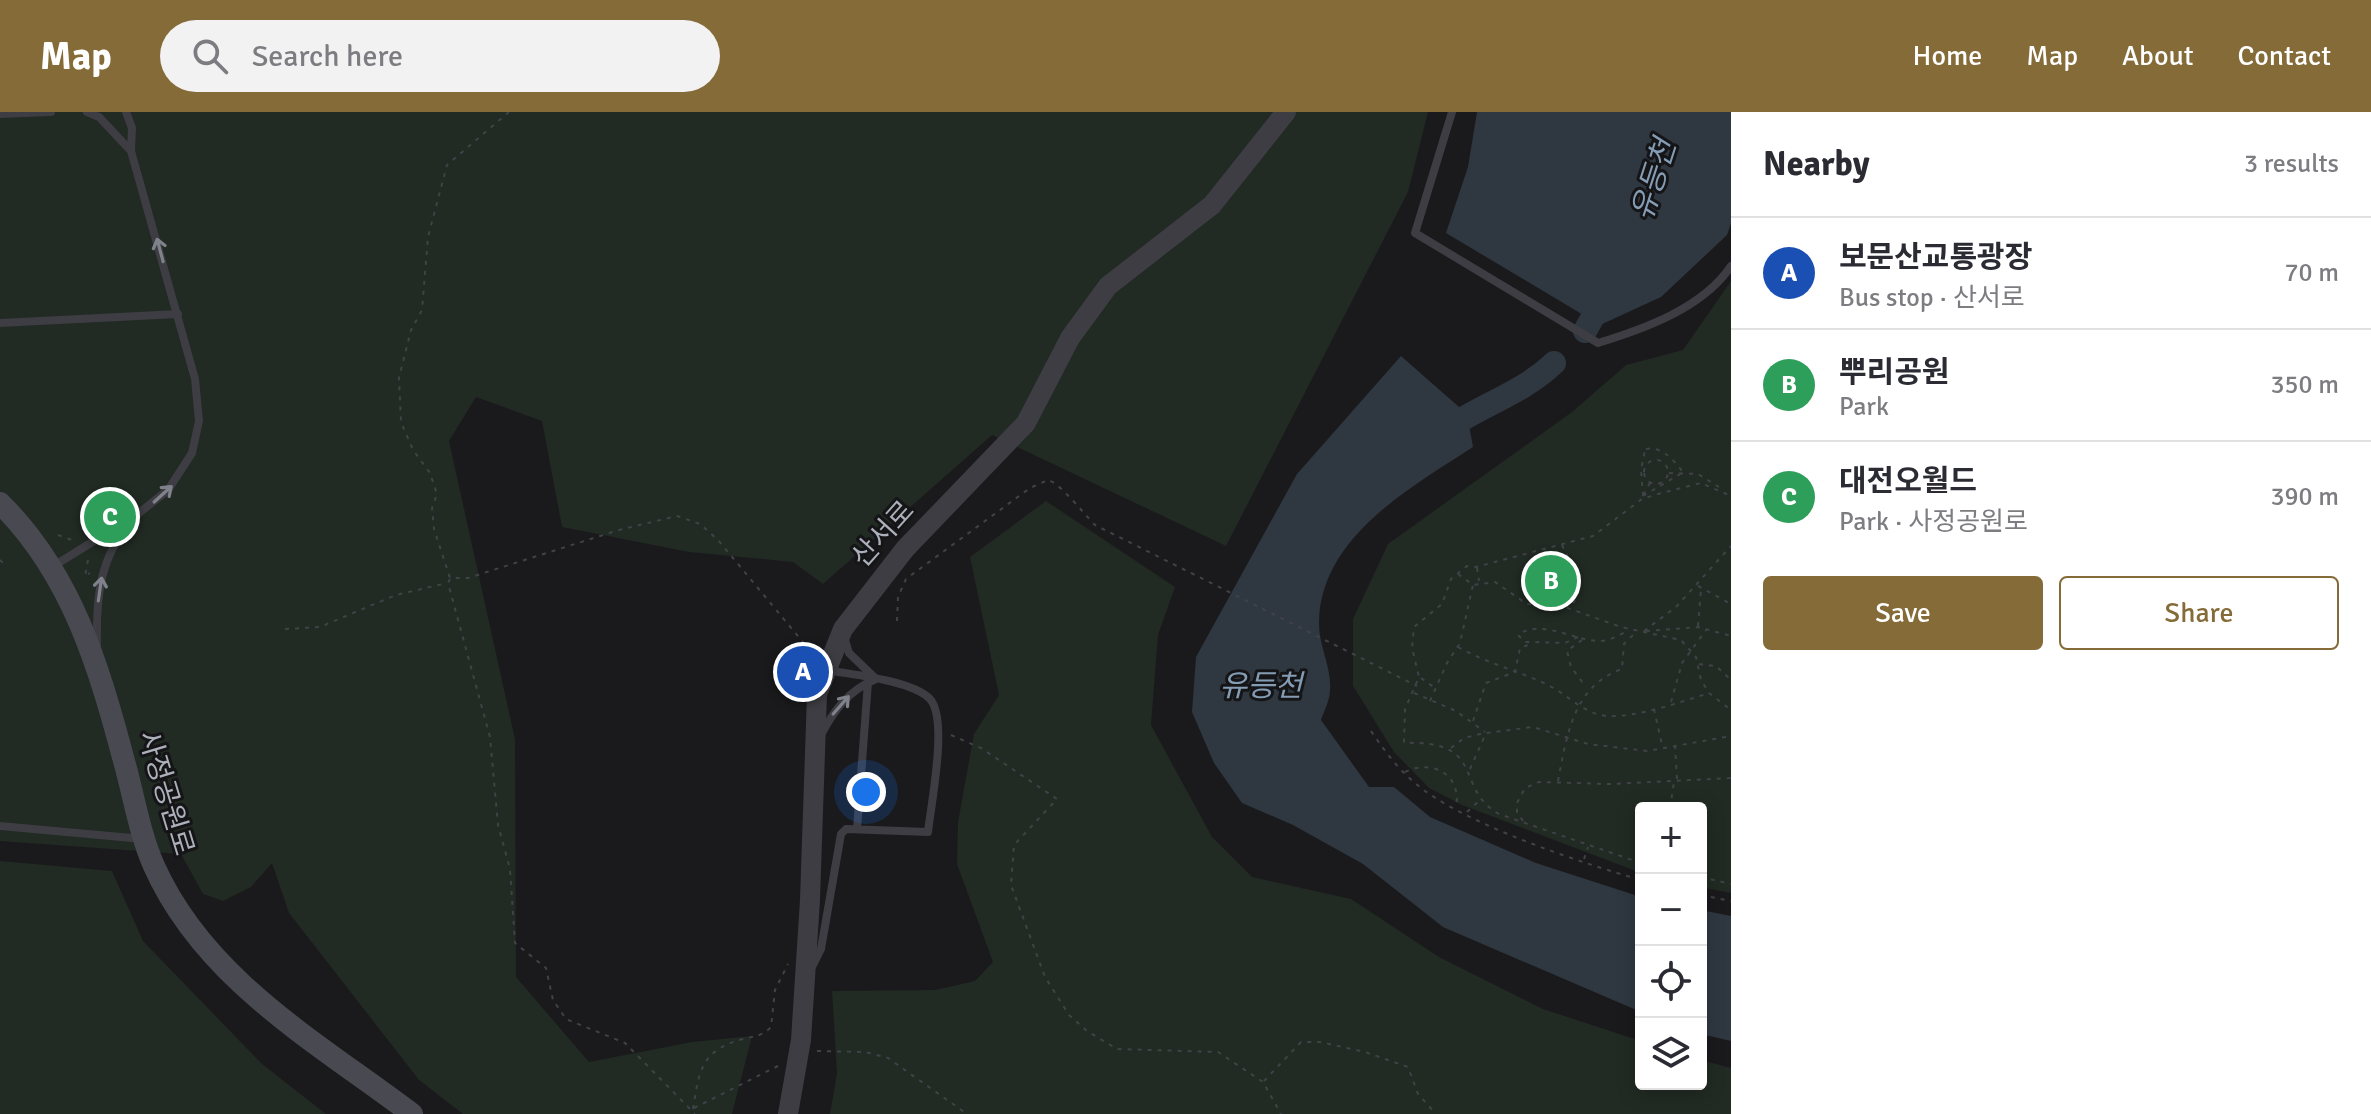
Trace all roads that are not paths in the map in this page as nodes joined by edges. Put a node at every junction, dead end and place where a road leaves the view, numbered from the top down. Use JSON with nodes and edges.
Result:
{"nodes":[{"id":1,"x":51,"y":112,"type":"edge"},
{"id":2,"x":87,"y":112,"type":"edge"},
{"id":3,"x":126,"y":112,"type":"edge"},
{"id":4,"x":1286,"y":112,"type":"edge"},
{"id":5,"x":1452,"y":112,"type":"edge"},
{"id":6,"x":0,"y":114,"type":"edge"},
{"id":7,"x":131,"y":151,"type":"junction"},
{"id":8,"x":1731,"y":266,"type":"edge"},
{"id":9,"x":178,"y":314,"type":"junction"},
{"id":10,"x":0,"y":323,"type":"edge"},
{"id":11,"x":0,"y":503,"type":"edge"},
{"id":12,"x":139,"y":513,"type":"junction"},
{"id":13,"x":51,"y":567,"type":"junction"},
{"id":14,"x":843,"y":629,"type":"junction"},
{"id":15,"x":98,"y":667,"type":"junction"},
{"id":16,"x":826,"y":670,"type":"junction"},
{"id":17,"x":872,"y":681,"type":"junction"},
{"id":18,"x":817,"y":743,"type":"junction"},
{"id":19,"x":0,"y":826,"type":"edge"},
{"id":20,"x":857,"y":829,"type":"junction"},
{"id":21,"x":143,"y":839,"type":"junction"},
{"id":22,"x":804,"y":986,"type":"junction"},
{"id":23,"x":412,"y":1114,"type":"edge"},
{"id":24,"x":788,"y":1114,"type":"edge"}],
"edges":[{"from":1,"to":6,"type":"lane"},
{"from":2,"to":7,"type":"lane"},
{"from":3,"to":7,"type":"lane"},
{"from":4,"to":14,"type":"street","name":"산서로"},
{"from":5,"to":8,"type":"lane"},
{"from":9,"to":7,"type":"lane","one_way":true},
{"from":9,"to":10,"type":"lane"},
{"from":12,"to":9,"type":"lane","one_way":true},
{"from":11,"to":13,"type":"main road","name":"사정공원로"},
{"from":12,"to":13,"type":"lane"},
{"from":15,"to":12,"type":"lane","one_way":true},
{"from":13,"to":15,"type":"main road","name":"사정공원로"},
{"from":14,"to":16,"type":"street","name":"산서로"},
{"from":14,"to":17,"type":"lane"},
{"from":15,"to":21,"type":"main road","name":"사정공원로"},
{"from":16,"to":17,"type":"lane"},
{"from":16,"to":18,"type":"street","name":"산서로"},
{"from":18,"to":17,"type":"lane","one_way":true},
{"from":17,"to":20,"type":"lane"},
{"from":17,"to":20,"type":"lane"},
{"from":18,"to":22,"type":"street","name":"산서로"},
{"from":19,"to":21,"type":"lane"},
{"from":20,"to":22,"type":"lane"},
{"from":21,"to":23,"type":"main road","name":"사정공원로"},
{"from":22,"to":24,"type":"street","name":"산서로"}]}
